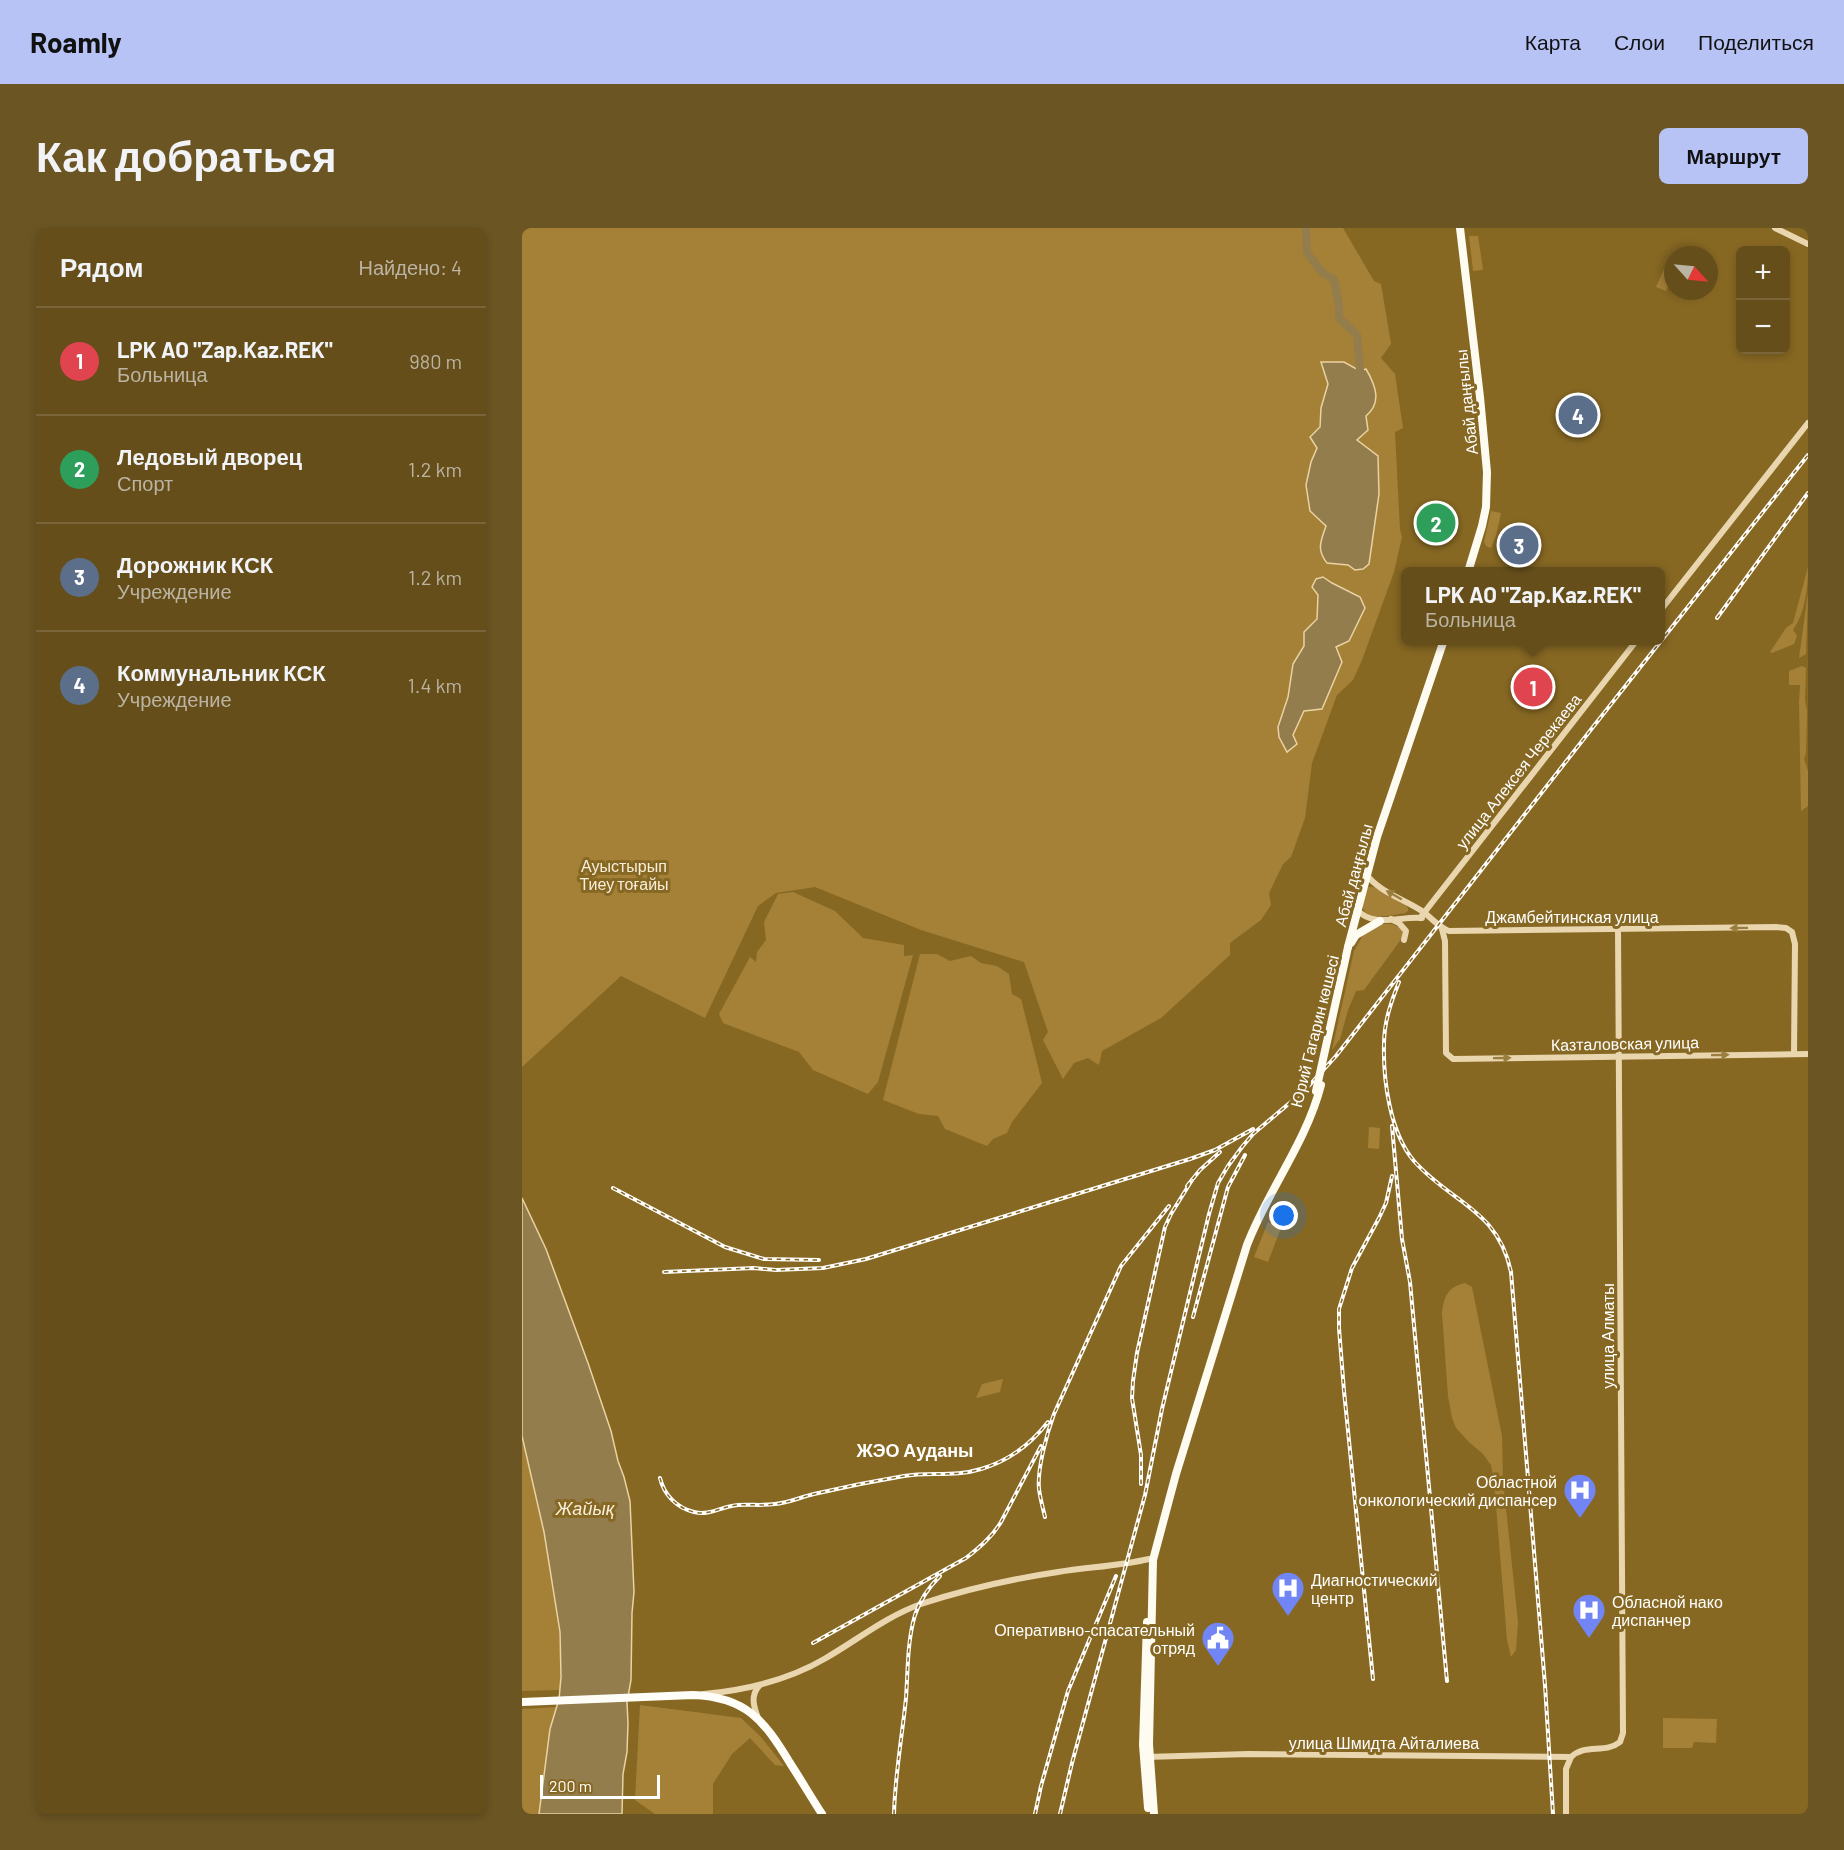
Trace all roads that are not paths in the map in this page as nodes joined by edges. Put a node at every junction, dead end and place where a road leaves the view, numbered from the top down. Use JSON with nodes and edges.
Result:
{"nodes":[{"id":1,"x":1460,"y":228,"type":"edge"},
{"id":2,"x":1775,"y":228,"type":"edge"},
{"id":3,"x":1808,"y":244,"type":"edge"},
{"id":4,"x":1808,"y":423,"type":"edge"},
{"id":5,"x":1470,"y":567,"type":"edge"},
{"id":6,"x":1665,"y":605,"type":"edge"},
{"id":7,"x":1442,"y":645,"type":"edge"},
{"id":8,"x":1633,"y":645,"type":"edge"},
{"id":9,"x":1366,"y":873,"type":"junction"},
{"id":10,"x":1357,"y":909,"type":"junction"},
{"id":11,"x":1422,"y":915,"type":"junction"},
{"id":12,"x":1390,"y":919,"type":"junction"},
{"id":13,"x":1380,"y":921,"type":"junction"},
{"id":14,"x":1442,"y":929,"type":"junction"},
{"id":15,"x":1618,"y":929,"type":"junction"},
{"id":16,"x":1404,"y":940,"type":"dead end"},
{"id":17,"x":1348,"y":947,"type":"junction"},
{"id":18,"x":1808,"y":1053,"type":"edge"},
{"id":19,"x":1794,"y":1054,"type":"junction"},
{"id":20,"x":1619,"y":1057,"type":"junction"},
{"id":21,"x":1318,"y":1088,"type":"junction"},
{"id":22,"x":1149,"y":1559,"type":"junction"},
{"id":23,"x":760,"y":1685,"type":"junction"},
{"id":24,"x":693,"y":1695,"type":"junction"},
{"id":25,"x":522,"y":1702,"type":"edge"},
{"id":26,"x":758,"y":1718,"type":"junction"},
{"id":27,"x":1620,"y":1742,"type":"joint"},
{"id":28,"x":1147,"y":1757,"type":"junction"},
{"id":29,"x":1571,"y":1757,"type":"junction"},
{"id":30,"x":822,"y":1814,"type":"edge"},
{"id":31,"x":1149,"y":1814,"type":"edge"},
{"id":32,"x":1154,"y":1814,"type":"edge"},
{"id":33,"x":1566,"y":1814,"type":"edge"}],
"edges":[{"from":1,"to":5,"type":"main road","name":"Абай даңғылы"},
{"from":2,"to":3,"type":"street"},
{"from":4,"to":6,"type":"street"},
{"from":7,"to":9,"type":"main road","name":"Абай даңғылы"},
{"from":8,"to":11,"type":"street","name":"улица Алексея Черекаева"},
{"from":9,"to":10,"type":"main road","name":"Абай даңғылы"},
{"from":11,"to":9,"type":"street","one_way":true},
{"from":10,"to":13,"type":"street"},
{"from":10,"to":17,"type":"main road","name":"Абай даңғылы"},
{"from":11,"to":12,"type":"street"},
{"from":11,"to":14,"type":"street"},
{"from":12,"to":13,"type":"street"},
{"from":12,"to":16,"type":"street"},
{"from":13,"to":17,"type":"main road"},
{"from":14,"to":15,"type":"street","name":"Джамбейтинская улица"},
{"from":14,"to":20,"type":"street","name":"Казталовская улица","one_way":true},
{"from":19,"to":15,"type":"street","name":"Джамбейтинская улица","one_way":true},
{"from":15,"to":20,"type":"street","name":"улица Алматы"},
{"from":17,"to":21,"type":"main road","name":"Юрий Гагарин көшесі","bridge":true},
{"from":18,"to":19,"type":"street","name":"Казталовская улица"},
{"from":20,"to":19,"type":"street","name":"Казталовская улица","one_way":true},
{"from":20,"to":27,"type":"street","name":"улица Алматы"},
{"from":21,"to":22,"type":"main road","name":"Юрий Гагарин көшесі"},
{"from":21,"to":28,"type":"main road","name":"Юрий Гагарин көшесі"},
{"from":22,"to":23,"type":"street"},
{"from":22,"to":28,"type":"main road","name":"Юрий Гагарин көшесі"},
{"from":23,"to":24,"type":"street"},
{"from":23,"to":26,"type":"street"},
{"from":24,"to":25,"type":"highway"},
{"from":24,"to":26,"type":"highway"},
{"from":26,"to":30,"type":"highway"},
{"from":27,"to":29,"type":"street","name":"улица Шмидта Айталиева"},
{"from":28,"to":29,"type":"street","name":"улица Шмидта Айталиева"},
{"from":28,"to":31,"type":"main road","name":"Юрий Гагарин көшесі"},
{"from":28,"to":32,"type":"main road","name":"Юрий Гагарин көшесі"},
{"from":29,"to":33,"type":"street"}]}
